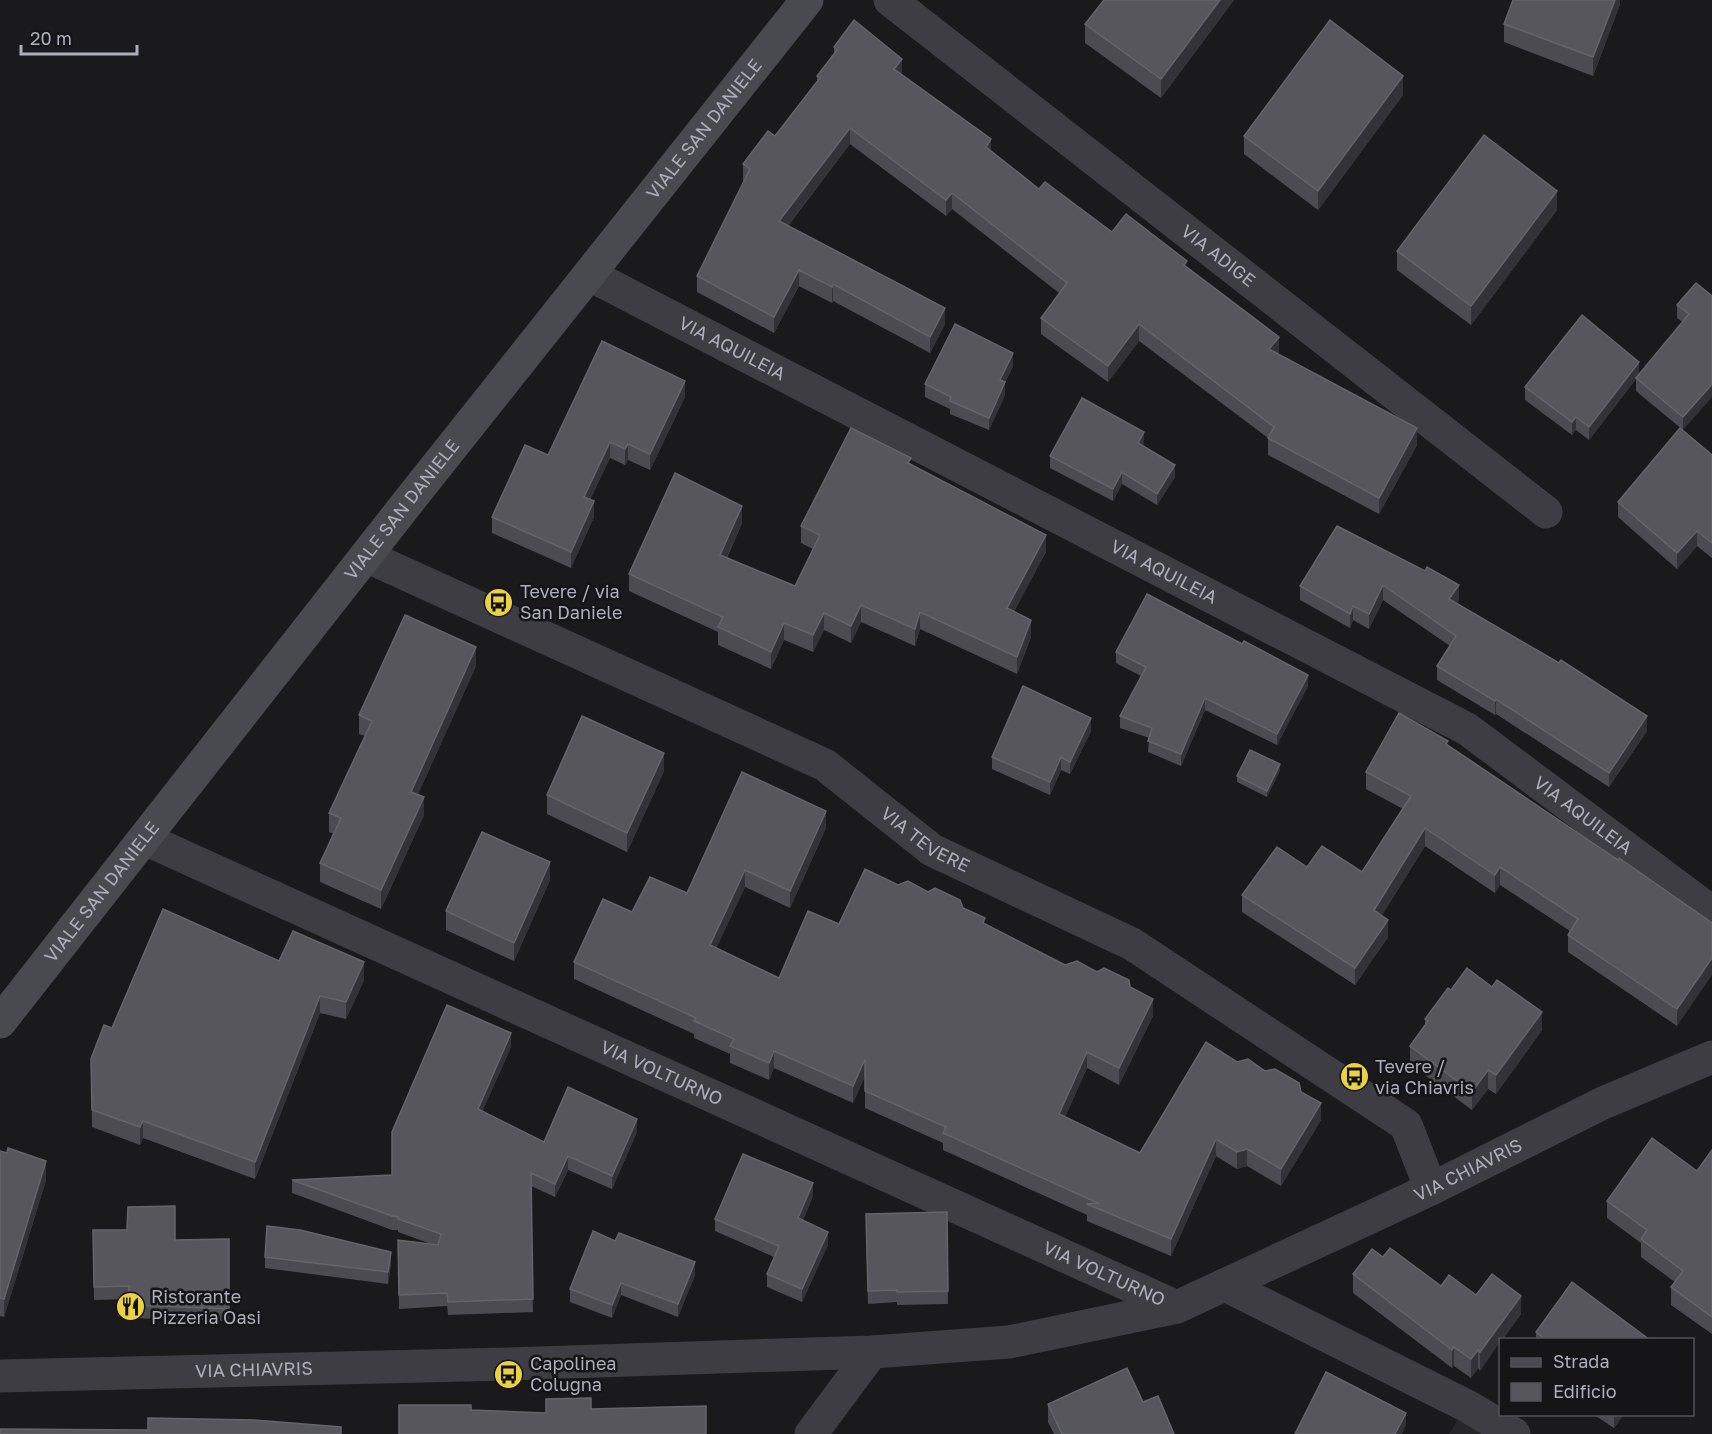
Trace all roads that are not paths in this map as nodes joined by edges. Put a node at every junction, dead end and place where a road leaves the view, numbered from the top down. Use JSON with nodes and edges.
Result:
{"nodes":[{"id":1,"x":807,"y":0,"type":"edge"},
{"id":2,"x":890,"y":0,"type":"edge"},
{"id":3,"x":590,"y":275,"type":"junction"},
{"id":4,"x":1546,"y":512,"type":"dead end"},
{"id":5,"x":366,"y":556,"type":"junction"},
{"id":6,"x":145,"y":838,"type":"junction"},
{"id":7,"x":1712,"y":912,"type":"edge"},
{"id":8,"x":0,"y":1022,"type":"edge"},
{"id":9,"x":1712,"y":1057,"type":"edge"},
{"id":10,"x":1431,"y":1189,"type":"junction"},
{"id":11,"x":1225,"y":1286,"type":"junction"},
{"id":12,"x":1177,"y":1307,"type":"junction"},
{"id":13,"x":872,"y":1352,"type":"junction"},
{"id":14,"x":0,"y":1376,"type":"edge"},
{"id":15,"x":811,"y":1434,"type":"edge"},
{"id":16,"x":1514,"y":1434,"type":"edge"}],
"edges":[{"from":1,"to":3,"type":"street","name":"VIALE SAN DANIELE"},
{"from":2,"to":4,"type":"street","name":"VIA ADIGE"},
{"from":3,"to":5,"type":"street","name":"VIALE SAN DANIELE"},
{"from":3,"to":7,"type":"street","name":"VIA AQUILEIA"},
{"from":5,"to":6,"type":"street","name":"VIALE SAN DANIELE"},
{"from":5,"to":10,"type":"street","name":"VIA TEVERE"},
{"from":6,"to":8,"type":"street","name":"VIALE SAN DANIELE"},
{"from":6,"to":12,"type":"street","name":"VIA VOLTURNO"},
{"from":9,"to":10,"type":"street","name":"VIA CHIAVRIS"},
{"from":10,"to":11,"type":"street","name":"VIA CHIAVRIS"},
{"from":11,"to":12,"type":"street","name":"VIA CHIAVRIS"},
{"from":11,"to":16,"type":"street"},
{"from":12,"to":13,"type":"street","name":"VIA CHIAVRIS"},
{"from":13,"to":14,"type":"street","name":"VIA CHIAVRIS"},
{"from":13,"to":15,"type":"street"}]}
